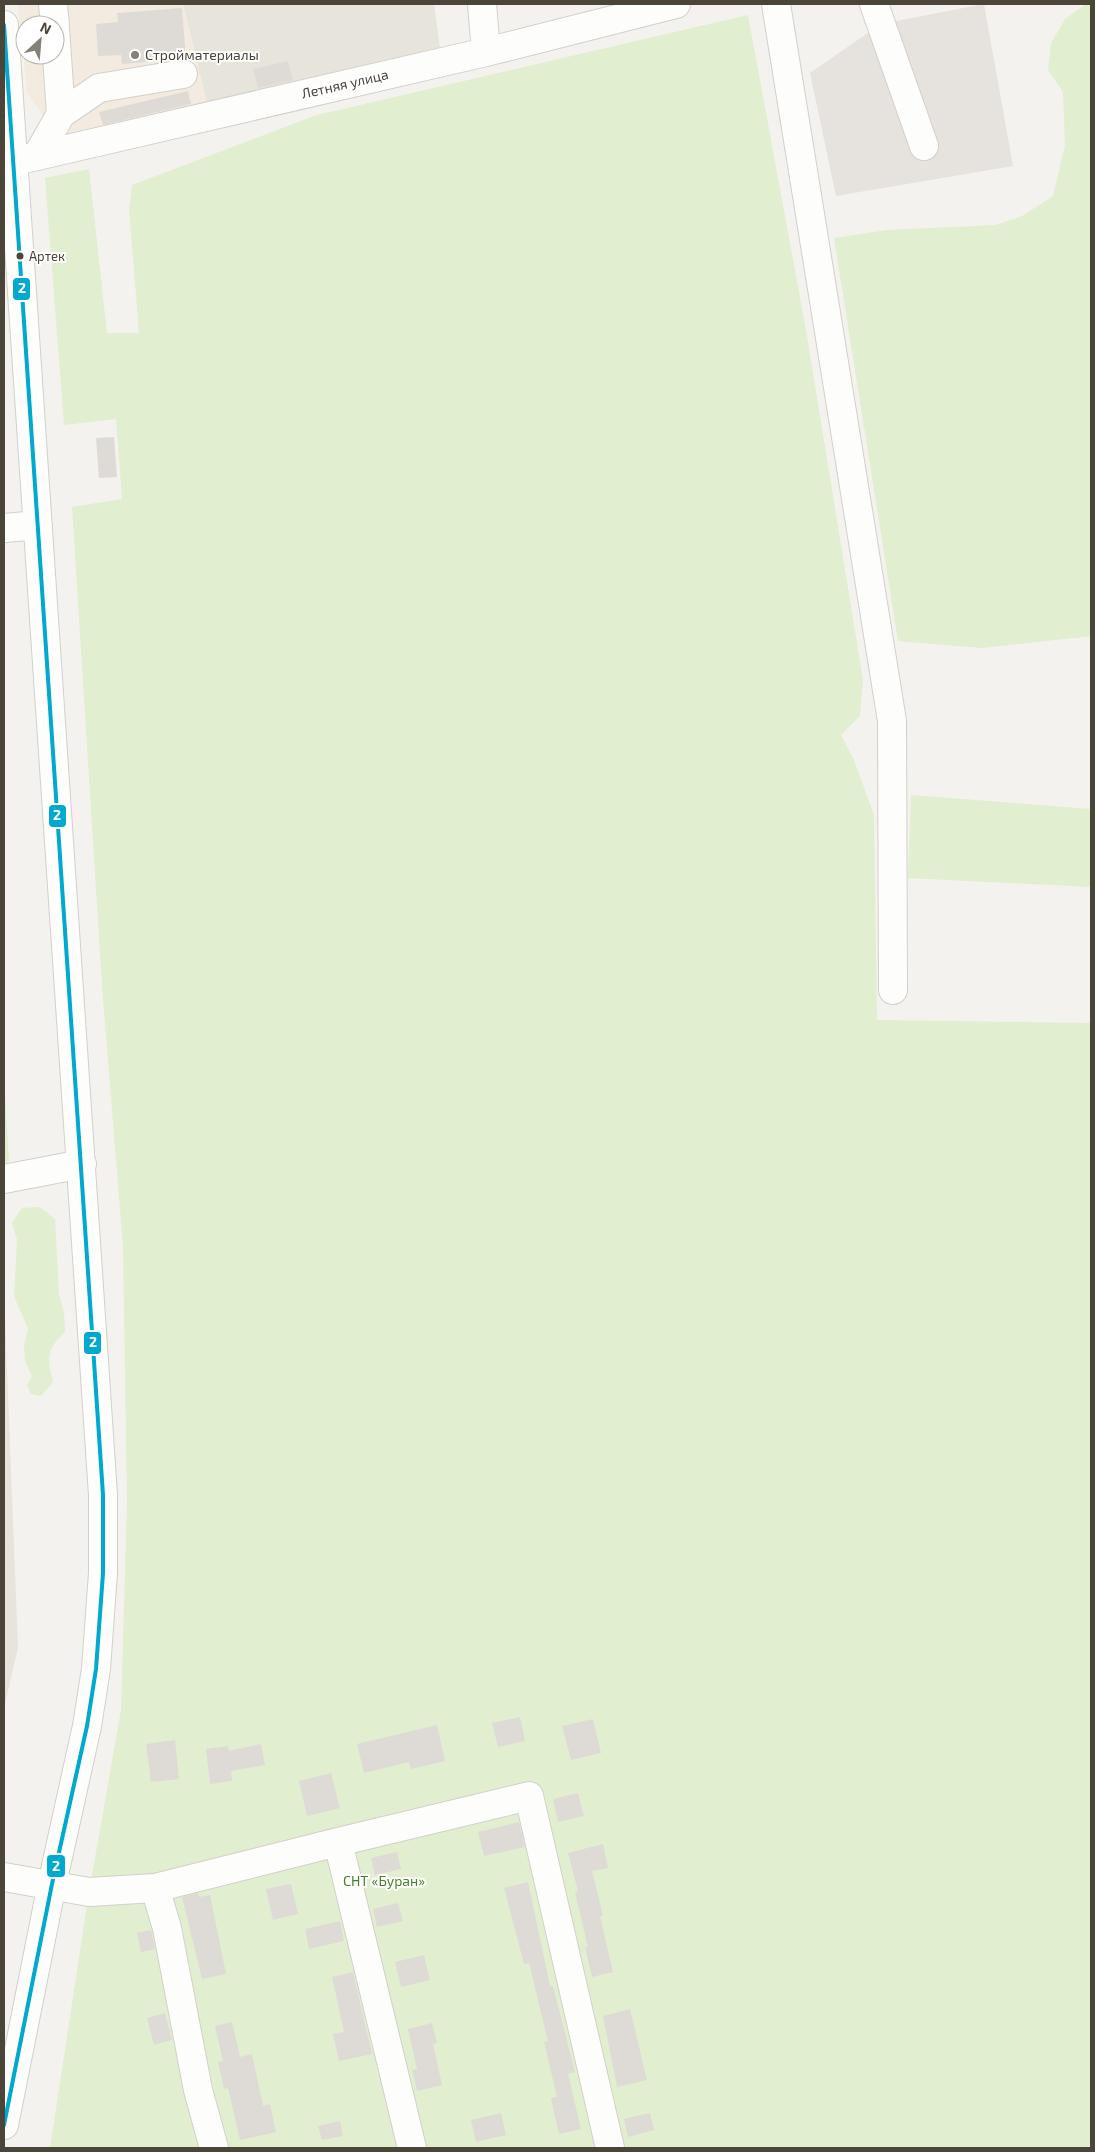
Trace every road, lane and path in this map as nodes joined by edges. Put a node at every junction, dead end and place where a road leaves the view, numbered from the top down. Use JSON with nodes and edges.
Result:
{"nodes":[{"id":1,"x":482,"y":4,"type":"edge"},
{"id":2,"x":676,"y":4,"type":"edge"},
{"id":3,"x":776,"y":4,"type":"edge"},
{"id":4,"x":874,"y":4,"type":"edge"},
{"id":5,"x":638,"y":8,"type":"edge"},
{"id":6,"x":4,"y":25,"type":"edge"},
{"id":7,"x":486,"y":52,"type":"junction"},
{"id":8,"x":58,"y":65,"type":"edge"},
{"id":9,"x":5,"y":71,"type":"edge"},
{"id":10,"x":183,"y":74,"type":"dead end"},
{"id":11,"x":62,"y":114,"type":"junction"},
{"id":12,"x":924,"y":146,"type":"dead end"},
{"id":13,"x":18,"y":155,"type":"edge"},
{"id":14,"x":38,"y":526,"type":"junction"},
{"id":15,"x":4,"y":528,"type":"edge"},
{"id":16,"x":893,"y":990,"type":"dead end"},
{"id":17,"x":82,"y":1164,"type":"junction"},
{"id":18,"x":4,"y":1179,"type":"edge"},
{"id":19,"x":338,"y":1842,"type":"junction"},
{"id":20,"x":4,"y":1877,"type":"edge"},
{"id":21,"x":52,"y":1884,"type":"junction"},
{"id":22,"x":155,"y":1888,"type":"junction"},
{"id":23,"x":4,"y":2125,"type":"edge"},
{"id":24,"x":214,"y":2148,"type":"edge"},
{"id":25,"x":412,"y":2148,"type":"edge"},
{"id":26,"x":610,"y":2148,"type":"edge"}],
"edges":[{"from":1,"to":7,"type":"street"},
{"from":2,"to":5,"type":"street","name":"Летняя улица"},
{"from":3,"to":16,"type":"street"},
{"from":4,"to":12,"type":"street"},
{"from":5,"to":7,"type":"street","name":"Летняя улица"},
{"from":6,"to":9,"type":"street"},
{"from":7,"to":13,"type":"street","name":"Летняя улица"},
{"from":8,"to":11,"type":"street"},
{"from":9,"to":13,"type":"street"},
{"from":10,"to":11,"type":"street"},
{"from":11,"to":13,"type":"street"},
{"from":13,"to":14,"type":"street"},
{"from":14,"to":15,"type":"street"},
{"from":14,"to":17,"type":"street"},
{"from":17,"to":18,"type":"street"},
{"from":17,"to":21,"type":"street"},
{"from":19,"to":22,"type":"street"},
{"from":19,"to":25,"type":"street"},
{"from":19,"to":26,"type":"street"},
{"from":20,"to":21,"type":"street"},
{"from":21,"to":22,"type":"street"},
{"from":21,"to":23,"type":"street"},
{"from":22,"to":24,"type":"street"}]}
